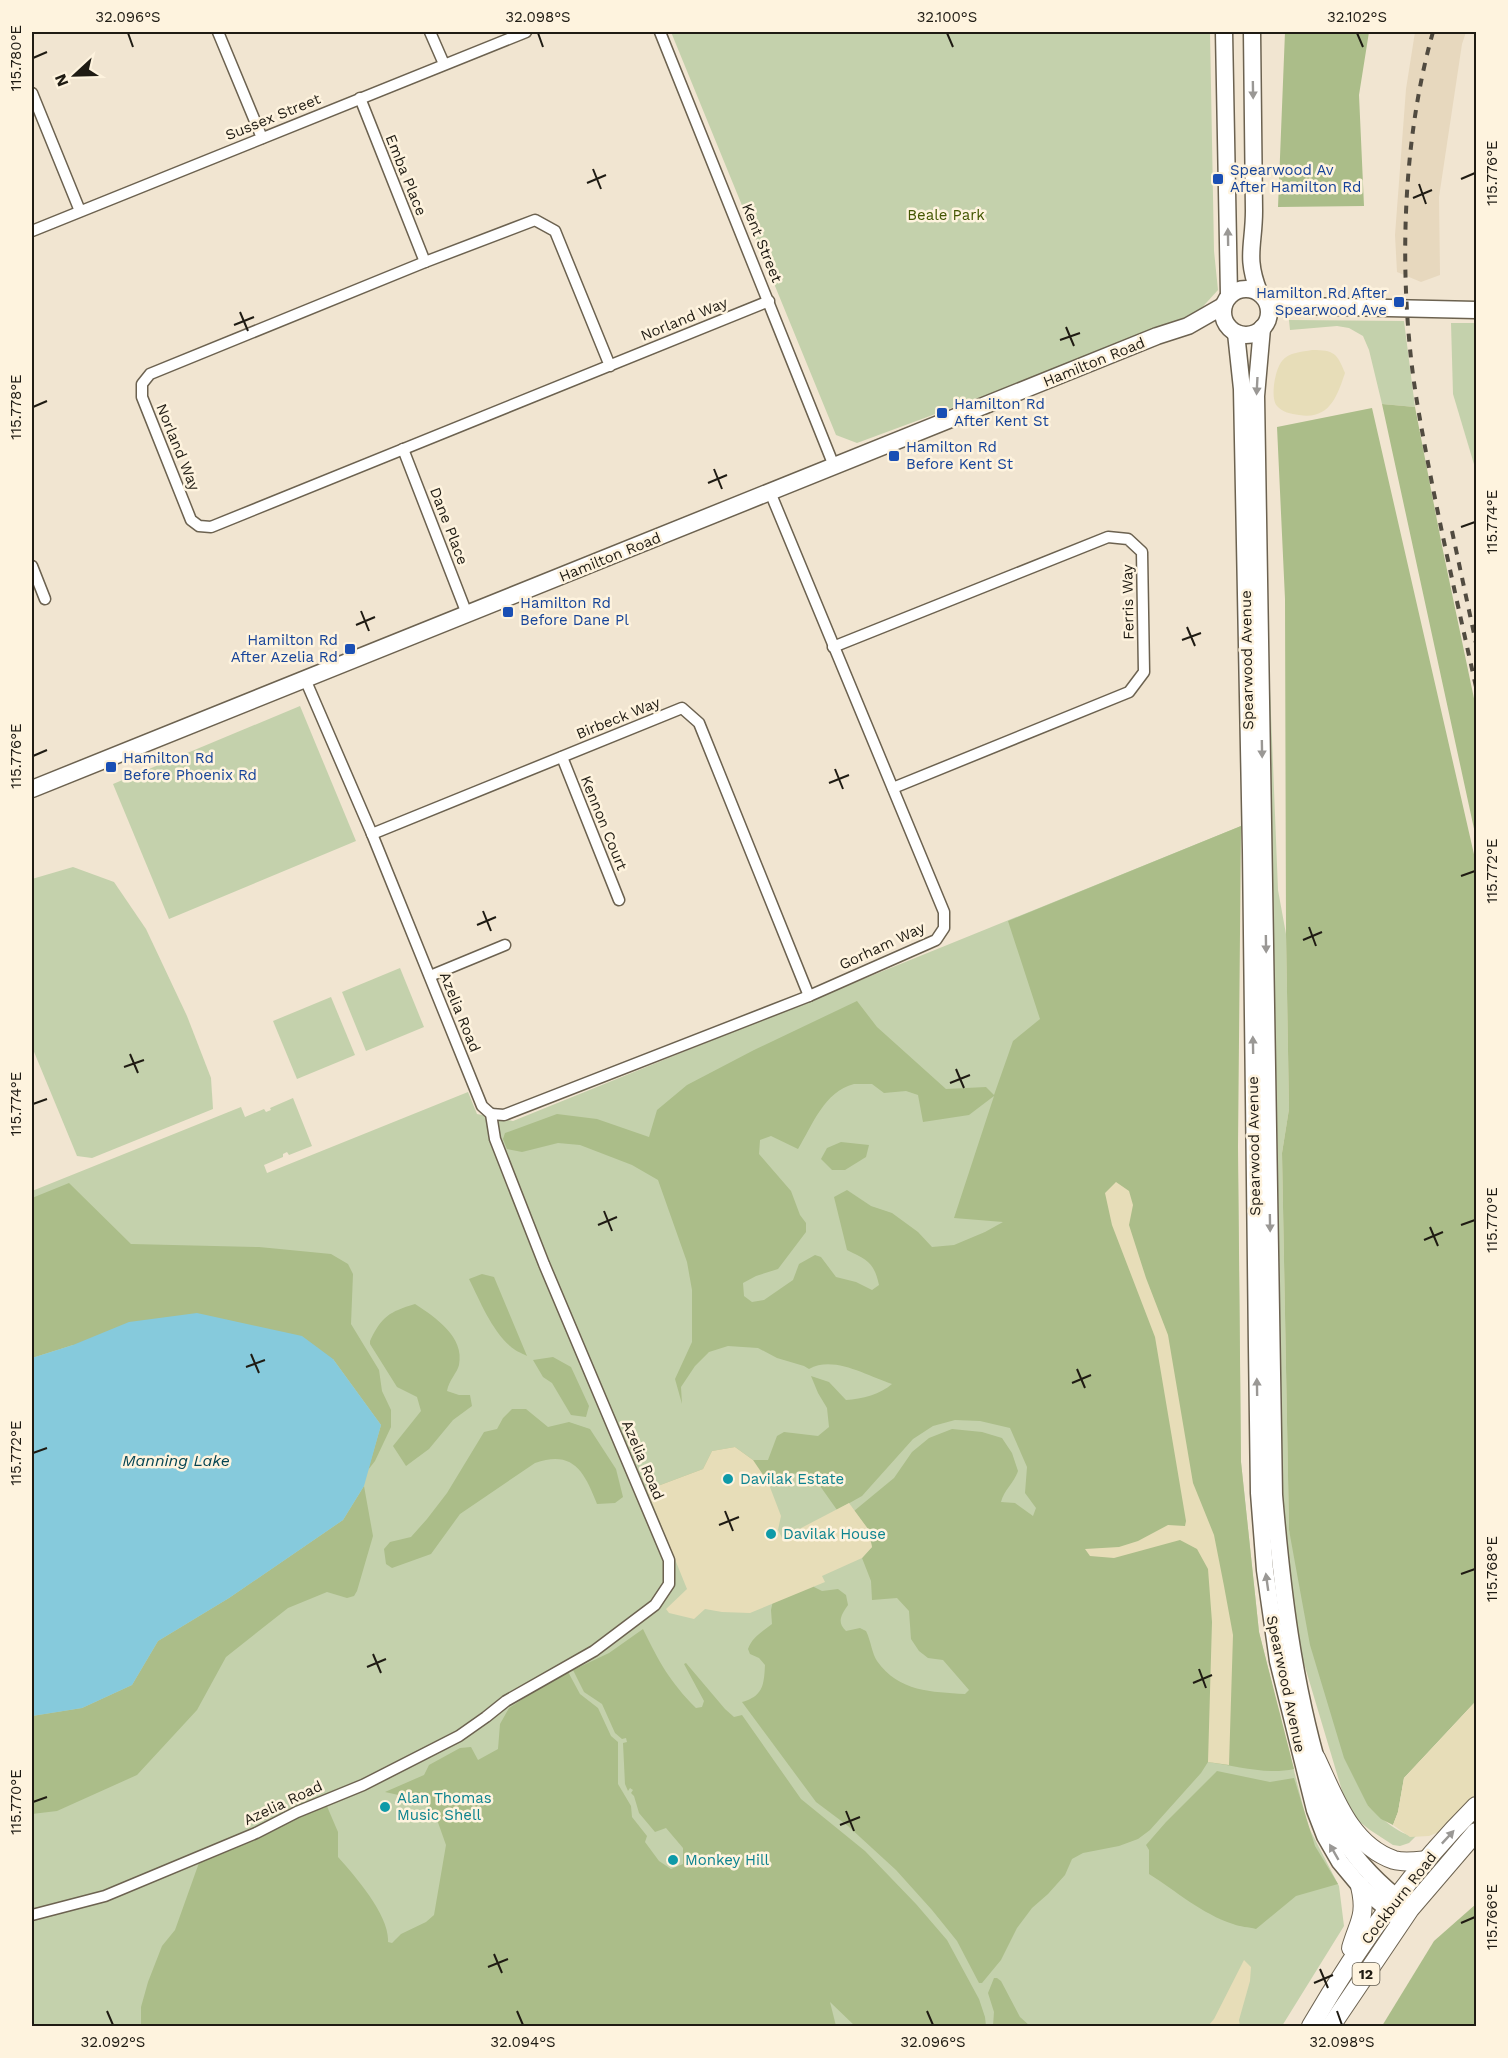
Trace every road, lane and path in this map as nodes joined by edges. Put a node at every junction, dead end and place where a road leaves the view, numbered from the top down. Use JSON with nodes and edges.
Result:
{"nodes":[{"id":1,"x":218,"y":32,"type":"edge"},
{"id":2,"x":430,"y":32,"type":"edge"},
{"id":3,"x":526,"y":32,"type":"edge"},
{"id":4,"x":660,"y":32,"type":"edge"},
{"id":5,"x":1224,"y":32,"type":"edge"},
{"id":6,"x":1252,"y":32,"type":"edge"},
{"id":7,"x":444,"y":64,"type":"junction"},
{"id":8,"x":32,"y":93,"type":"edge"},
{"id":9,"x":360,"y":98,"type":"junction"},
{"id":10,"x":262,"y":138,"type":"junction"},
{"id":11,"x":80,"y":211,"type":"junction"},
{"id":12,"x":32,"y":231,"type":"edge"},
{"id":13,"x":425,"y":262,"type":"junction"},
{"id":14,"x":1262,"y":295,"type":"junction"},
{"id":15,"x":769,"y":301,"type":"junction"},
{"id":16,"x":1226,"y":301,"type":"junction"},
{"id":17,"x":1301,"y":306,"type":"junction"},
{"id":18,"x":1476,"y":309,"type":"edge"},
{"id":19,"x":1265,"y":322,"type":"junction"},
{"id":20,"x":1188,"y":326,"type":"junction"},
{"id":21,"x":1232,"y":330,"type":"junction"},
{"id":22,"x":610,"y":366,"type":"junction"},
{"id":23,"x":403,"y":449,"type":"junction"},
{"id":24,"x":834,"y":466,"type":"junction"},
{"id":25,"x":770,"y":492,"type":"junction"},
{"id":26,"x":32,"y":566,"type":"edge"},
{"id":27,"x":45,"y":599,"type":"dead end"},
{"id":28,"x":467,"y":614,"type":"junction"},
{"id":29,"x":833,"y":646,"type":"junction"},
{"id":30,"x":305,"y":679,"type":"junction"},
{"id":31,"x":562,"y":757,"type":"junction"},
{"id":32,"x":893,"y":788,"type":"junction"},
{"id":33,"x":32,"y":789,"type":"edge"},
{"id":34,"x":372,"y":834,"type":"junction"},
{"id":35,"x":619,"y":900,"type":"dead end"},
{"id":36,"x":505,"y":945,"type":"dead end"},
{"id":37,"x":430,"y":976,"type":"junction"},
{"id":38,"x":809,"y":996,"type":"junction"},
{"id":39,"x":491,"y":1114,"type":"junction"},
{"id":40,"x":1316,"y":1758,"type":"junction"},
{"id":41,"x":1476,"y":1806,"type":"edge"},
{"id":42,"x":1476,"y":1832,"type":"edge"},
{"id":43,"x":1427,"y":1860,"type":"junction"},
{"id":44,"x":1360,"y":1886,"type":"junction"},
{"id":45,"x":1399,"y":1909,"type":"junction"},
{"id":46,"x":32,"y":1915,"type":"edge"},
{"id":47,"x":1344,"y":1973,"type":"junction"},
{"id":48,"x":1311,"y":2026,"type":"edge"},
{"id":49,"x":1331,"y":2026,"type":"edge"}],
"edges":[{"from":1,"to":10,"type":"street"},
{"from":2,"to":7,"type":"street"},
{"from":3,"to":7,"type":"street","name":"Sussex Street"},
{"from":4,"to":15,"type":"street","name":"Kent Street"},
{"from":16,"to":5,"type":"main road","one_way":true},
{"from":6,"to":14,"type":"main road","one_way":true},
{"from":7,"to":9,"type":"street","name":"Sussex Street"},
{"from":8,"to":11,"type":"street"},
{"from":9,"to":10,"type":"street","name":"Sussex Street"},
{"from":9,"to":13,"type":"street","name":"Emba Place"},
{"from":10,"to":11,"type":"street","name":"Sussex Street"},
{"from":11,"to":12,"type":"street","name":"Sussex Street"},
{"from":13,"to":22,"type":"street","name":"Norland Way"},
{"from":13,"to":23,"type":"street","name":"Norland Way"},
{"from":14,"to":16,"type":"main road"},
{"from":14,"to":17,"type":"main road"},
{"from":14,"to":19,"type":"main road"},
{"from":15,"to":22,"type":"street","name":"Norland Way"},
{"from":15,"to":24,"type":"street","name":"Kent Street"},
{"from":16,"to":20,"type":"main road","name":"Hamilton Road"},
{"from":16,"to":21,"type":"main road"},
{"from":17,"to":18,"type":"main road"},
{"from":17,"to":19,"type":"main road"},
{"from":19,"to":21,"type":"main road"},
{"from":19,"to":40,"type":"main road","name":"Spearwood Avenue","one_way":true},
{"from":20,"to":21,"type":"main road","name":"Hamilton Road"},
{"from":20,"to":24,"type":"main road","name":"Hamilton Road"},
{"from":44,"to":21,"type":"main road","name":"Spearwood Avenue","one_way":true},
{"from":22,"to":23,"type":"street","name":"Norland Way"},
{"from":23,"to":28,"type":"street","name":"Dane Place"},
{"from":24,"to":25,"type":"main road","name":"Hamilton Road"},
{"from":25,"to":28,"type":"main road","name":"Hamilton Road"},
{"from":25,"to":29,"type":"street","name":"Gorham Way"},
{"from":26,"to":27,"type":"street"},
{"from":28,"to":30,"type":"main road","name":"Hamilton Road"},
{"from":29,"to":32,"type":"street","name":"Gorham Way"},
{"from":29,"to":32,"type":"street","name":"Ferris Way"},
{"from":30,"to":33,"type":"main road","name":"Hamilton Road"},
{"from":30,"to":34,"type":"street","name":"Azelia Road"},
{"from":31,"to":34,"type":"street","name":"Birbeck Way"},
{"from":31,"to":35,"type":"street","name":"Kennon Court"},
{"from":31,"to":38,"type":"street","name":"Birbeck Way"},
{"from":32,"to":38,"type":"street","name":"Gorham Way"},
{"from":34,"to":37,"type":"street","name":"Azelia Road"},
{"from":36,"to":37,"type":"street"},
{"from":37,"to":39,"type":"street","name":"Azelia Road"},
{"from":38,"to":39,"type":"street","name":"Gorham Way"},
{"from":39,"to":46,"type":"street","name":"Azelia Road"},
{"from":40,"to":43,"type":"main road"},
{"from":40,"to":45,"type":"main road","name":"Spearwood Avenue"},
{"from":43,"to":41,"type":"main road","name":"Cockburn Road","number":"12","one_way":true},
{"from":42,"to":45,"type":"main road","name":"Cockburn Road","number":"12"},
{"from":43,"to":45,"type":"main road","name":"Cockburn Road","number":"12"},
{"from":44,"to":45,"type":"main road","name":"Spearwood Avenue"},
{"from":44,"to":47,"type":"main road"},
{"from":45,"to":47,"type":"main road","name":"Cockburn Road","number":"12"},
{"from":45,"to":49,"type":"main road","name":"Cockburn Road","number":"12"},
{"from":47,"to":48,"type":"main road","name":"Cockburn Road","number":"12"}]}
